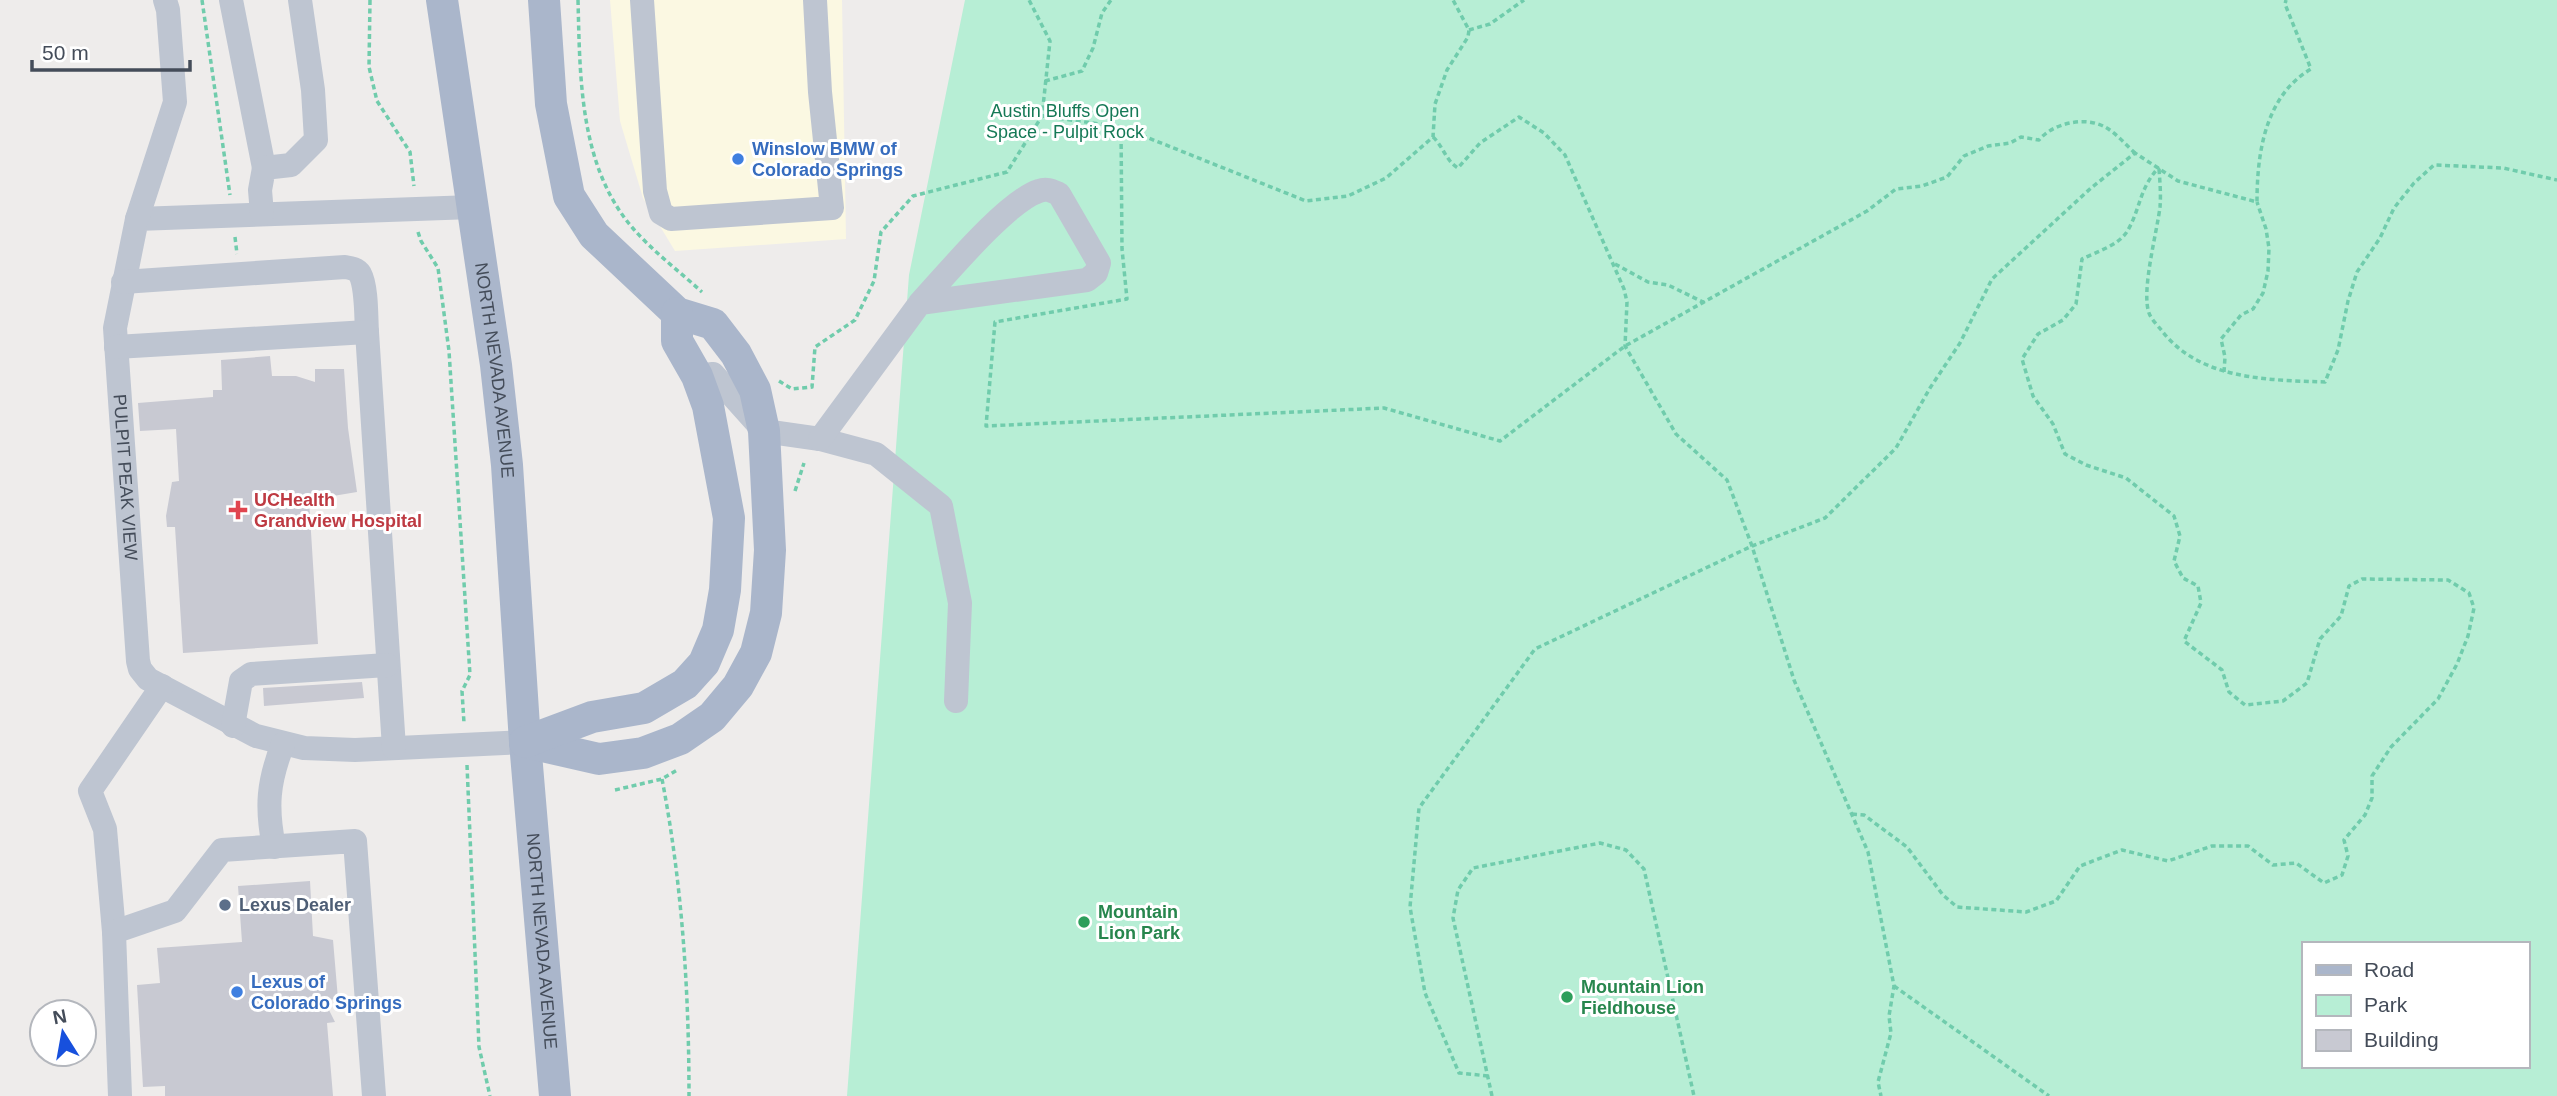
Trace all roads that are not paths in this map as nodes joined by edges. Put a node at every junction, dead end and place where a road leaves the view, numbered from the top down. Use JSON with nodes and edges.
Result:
{"nodes":[{"id":1,"x":165,"y":0,"type":"edge"},
{"id":2,"x":231,"y":0,"type":"edge"},
{"id":3,"x":300,"y":0,"type":"edge"},
{"id":4,"x":442,"y":0,"type":"edge"},
{"id":5,"x":544,"y":0,"type":"edge"},
{"id":6,"x":642,"y":0,"type":"edge"},
{"id":7,"x":815,"y":0,"type":"edge"},
{"id":8,"x":264,"y":168,"type":"junction"},
{"id":9,"x":473,"y":207,"type":"junction"},
{"id":10,"x":262,"y":214,"type":"junction"},
{"id":11,"x":137,"y":219,"type":"junction"},
{"id":12,"x":123,"y":282,"type":"junction"},
{"id":13,"x":920,"y":303,"type":"junction"},
{"id":14,"x":677,"y":313,"type":"junction"},
{"id":15,"x":367,"y":332,"type":"junction"},
{"id":16,"x":116,"y":347,"type":"junction"},
{"id":17,"x":697,"y":376,"type":"junction"},
{"id":18,"x":764,"y":431,"type":"junction"},
{"id":19,"x":820,"y":439,"type":"junction"},
{"id":20,"x":387,"y":665,"type":"junction"},
{"id":21,"x":162,"y":686,"type":"junction"},
{"id":22,"x":956,"y":701,"type":"dead end"},
{"id":23,"x":233,"y":726,"type":"junction"},
{"id":24,"x":525,"y":742,"type":"junction"},
{"id":25,"x":283,"y":744,"type":"junction"},
{"id":26,"x":394,"y":748,"type":"junction"},
{"id":27,"x":274,"y":847,"type":"junction"},
{"id":28,"x":114,"y":932,"type":"junction"},
{"id":29,"x":120,"y":1096,"type":"edge"},
{"id":30,"x":374,"y":1096,"type":"edge"},
{"id":31,"x":555,"y":1096,"type":"edge"}],
"edges":[{"from":1,"to":11,"type":"street","name":"PULPIT PEAK VIEW"},
{"from":2,"to":8,"type":"street"},
{"from":3,"to":8,"type":"street"},
{"from":4,"to":9,"type":"main road","name":"NORTH NEVADA AVENUE"},
{"from":5,"to":14,"type":"main road"},
{"from":6,"to":7,"type":"street"},
{"from":8,"to":10,"type":"street"},
{"from":9,"to":10,"type":"street"},
{"from":9,"to":24,"type":"main road","name":"NORTH NEVADA AVENUE"},
{"from":10,"to":11,"type":"street"},
{"from":11,"to":12,"type":"street","name":"PULPIT PEAK VIEW"},
{"from":12,"to":15,"type":"street"},
{"from":12,"to":16,"type":"street","name":"PULPIT PEAK VIEW"},
{"from":13,"to":13,"type":"street"},
{"from":13,"to":19,"type":"street"},
{"from":14,"to":17,"type":"main road"},
{"from":14,"to":18,"type":"main road"},
{"from":15,"to":16,"type":"street"},
{"from":15,"to":20,"type":"street"},
{"from":16,"to":21,"type":"street","name":"PULPIT PEAK VIEW"},
{"from":17,"to":18,"type":"street"},
{"from":17,"to":24,"type":"main road"},
{"from":18,"to":19,"type":"street"},
{"from":18,"to":24,"type":"main road"},
{"from":19,"to":22,"type":"street"},
{"from":20,"to":23,"type":"street"},
{"from":20,"to":26,"type":"street"},
{"from":21,"to":23,"type":"street","name":"PULPIT PEAK VIEW"},
{"from":21,"to":28,"type":"street"},
{"from":23,"to":25,"type":"street","name":"PULPIT PEAK VIEW"},
{"from":24,"to":26,"type":"street","name":"PULPIT PEAK VIEW"},
{"from":24,"to":31,"type":"main road","name":"NORTH NEVADA AVENUE"},
{"from":25,"to":26,"type":"street","name":"PULPIT PEAK VIEW"},
{"from":25,"to":27,"type":"street"},
{"from":27,"to":28,"type":"street"},
{"from":27,"to":30,"type":"street"},
{"from":28,"to":29,"type":"street"}]}
